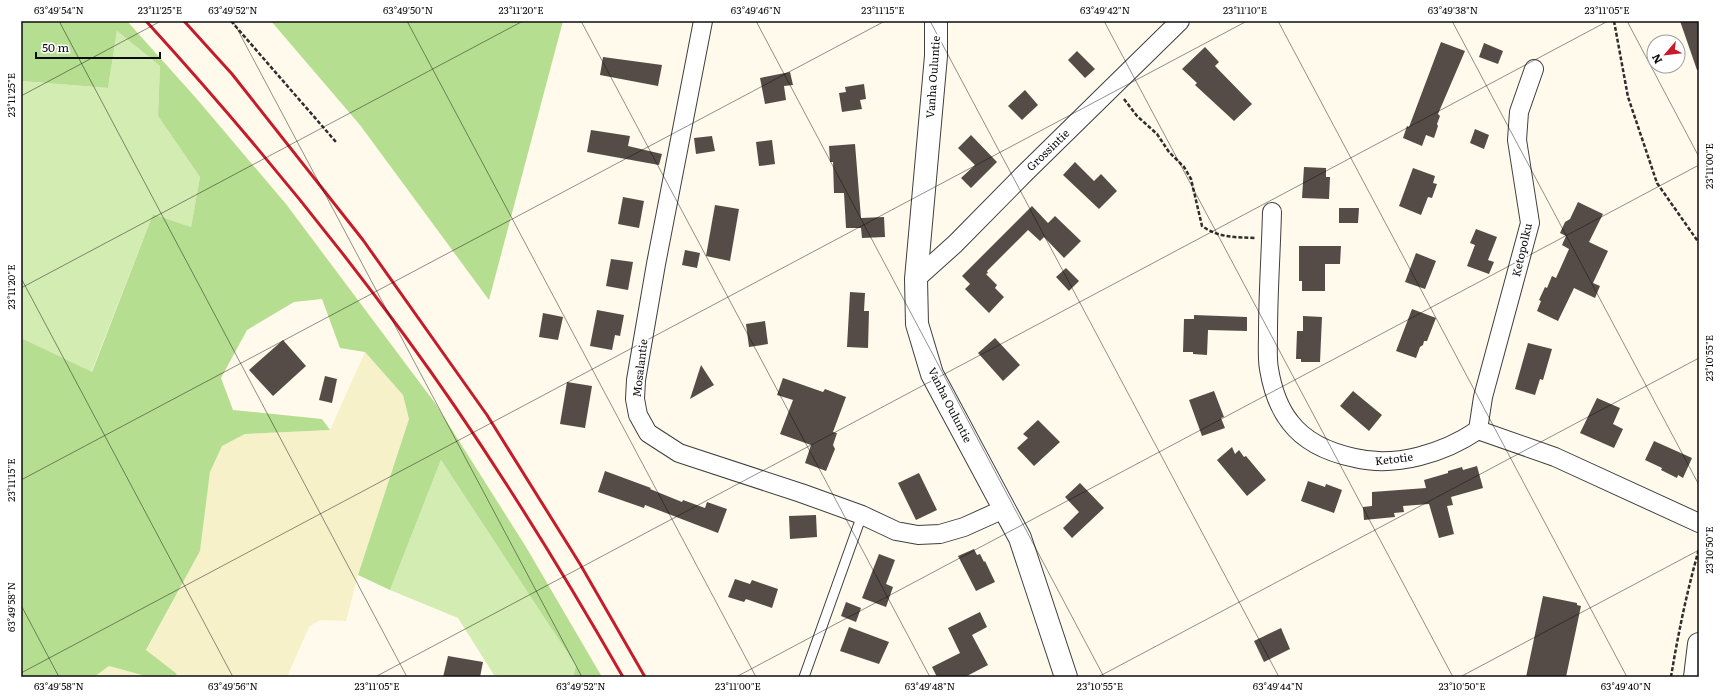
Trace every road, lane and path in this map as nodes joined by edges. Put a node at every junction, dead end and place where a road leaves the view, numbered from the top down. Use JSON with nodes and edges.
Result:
{"nodes":[{"id":1,"x":231,"y":21,"type":"edge"},
{"id":2,"x":702,"y":21,"type":"edge"},
{"id":3,"x":936,"y":21,"type":"edge"},
{"id":4,"x":1180,"y":21,"type":"edge"},
{"id":5,"x":1614,"y":21,"type":"edge"},
{"id":6,"x":1534,"y":69,"type":"dead end"},
{"id":7,"x":1115,"y":85,"type":"junction"},
{"id":8,"x":336,"y":142,"type":"dead end"},
{"id":9,"x":1272,"y":212,"type":"dead end"},
{"id":10,"x":1271,"y":239,"type":"junction"},
{"id":11,"x":1699,"y":243,"type":"edge"},
{"id":12,"x":916,"y":279,"type":"junction"},
{"id":13,"x":1478,"y":430,"type":"junction"},
{"id":14,"x":1004,"y":509,"type":"junction"},
{"id":15,"x":862,"y":515,"type":"junction"},
{"id":16,"x":1699,"y":523,"type":"edge"},
{"id":17,"x":1699,"y":549,"type":"edge"},
{"id":18,"x":1699,"y":644,"type":"edge"},
{"id":19,"x":804,"y":677,"type":"edge"},
{"id":20,"x":1066,"y":677,"type":"edge"},
{"id":21,"x":1671,"y":677,"type":"edge"},
{"id":22,"x":1695,"y":677,"type":"edge"}],
"edges":[{"from":1,"to":8,"type":"path"},
{"from":2,"to":15,"type":"street","name":"Mosalantie"},
{"from":3,"to":12,"type":"street","name":"Vanha Ouluntie"},
{"from":4,"to":7,"type":"street","name":"Grossintie"},
{"from":5,"to":11,"type":"path"},
{"from":6,"to":13,"type":"street","name":"Ketopolku"},
{"from":7,"to":10,"type":"path"},
{"from":7,"to":12,"type":"street","name":"Grossintie"},
{"from":9,"to":10,"type":"street","name":"Ketotie"},
{"from":10,"to":13,"type":"street","name":"Ketotie"},
{"from":12,"to":14,"type":"street","name":"Vanha Ouluntie"},
{"from":13,"to":16,"type":"street"},
{"from":14,"to":15,"type":"street","name":"Mosalantie"},
{"from":14,"to":20,"type":"street","name":"Vanha Ouluntie"},
{"from":15,"to":19,"type":"lane"},
{"from":17,"to":21,"type":"path"},
{"from":18,"to":22,"type":"street"}]}
